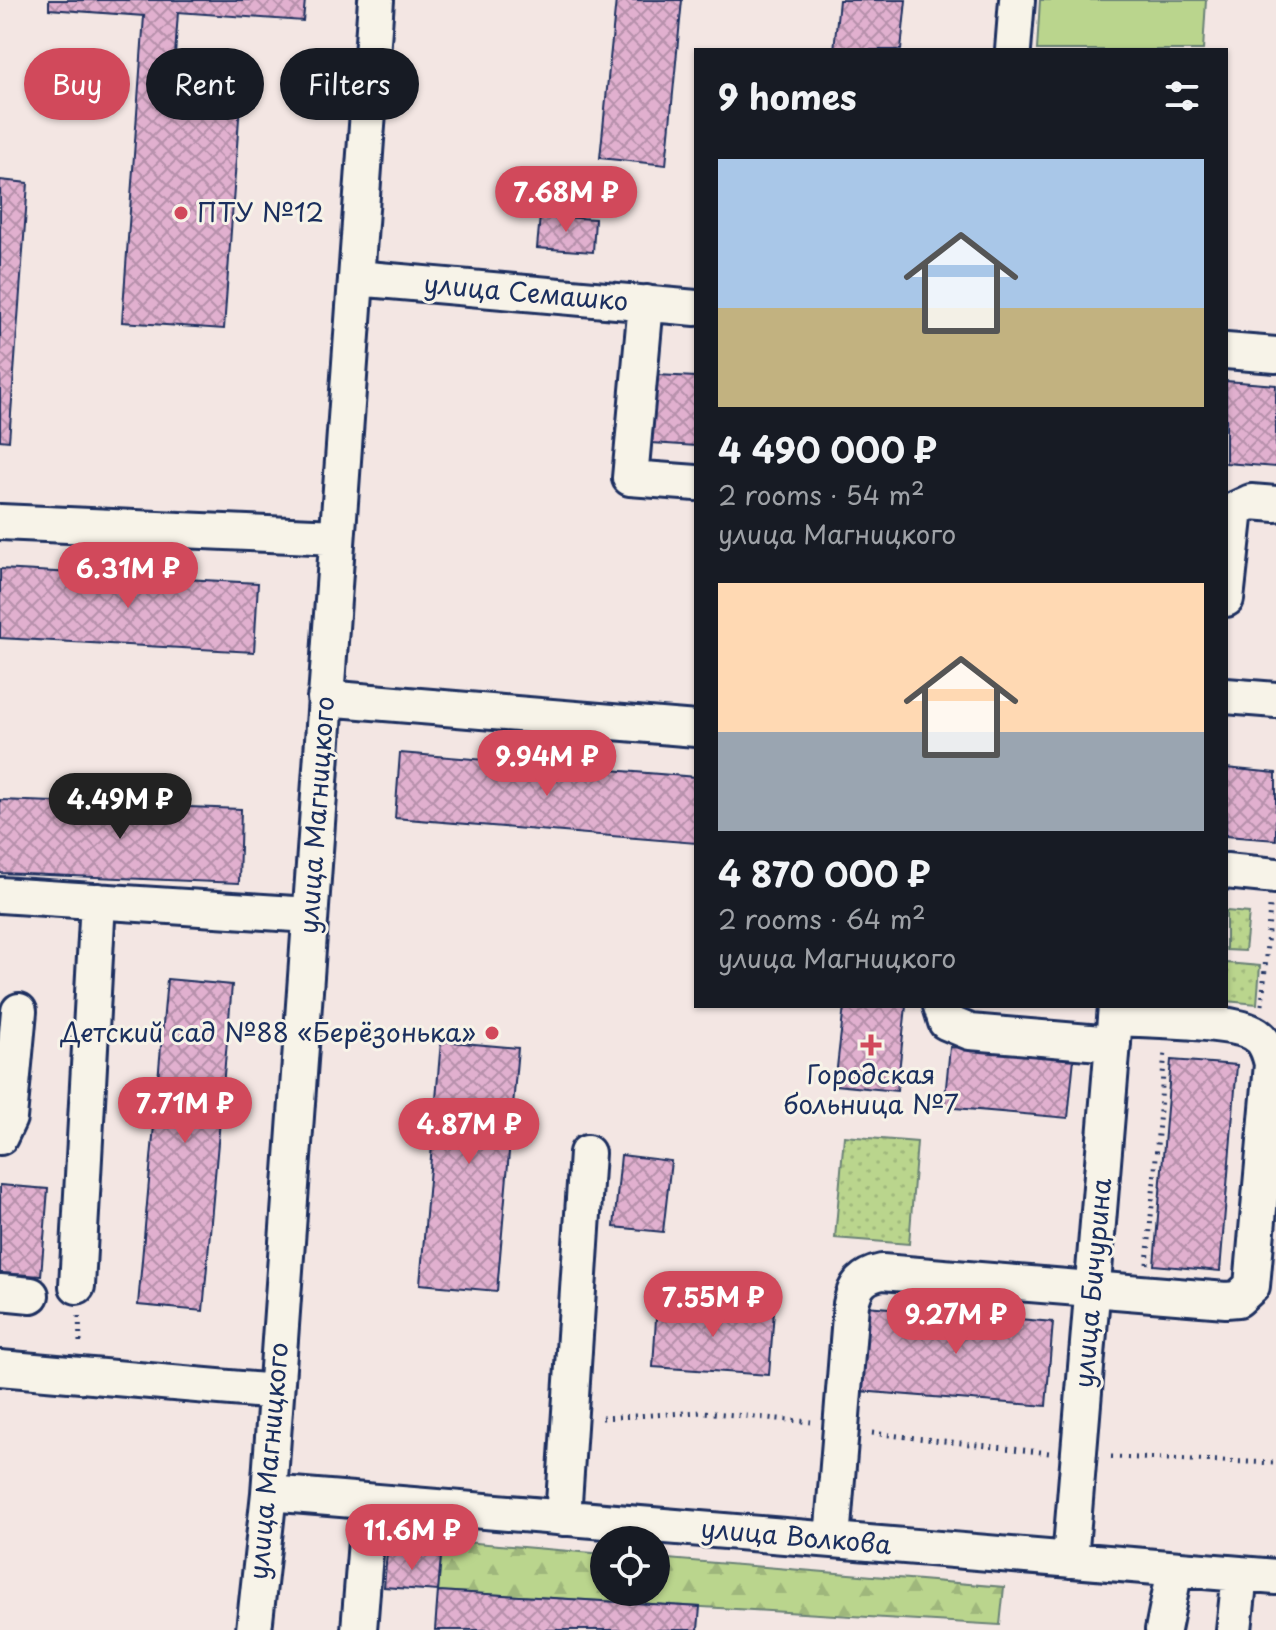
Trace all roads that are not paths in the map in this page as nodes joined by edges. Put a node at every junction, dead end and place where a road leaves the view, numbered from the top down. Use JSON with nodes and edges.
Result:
{"nodes":[{"id":1,"x":376,"y":0,"type":"edge"},
{"id":2,"x":1017,"y":0,"type":"edge"},
{"id":3,"x":1013,"y":48,"type":"edge"},
{"id":4,"x":356,"y":278,"type":"junction"},
{"id":5,"x":646,"y":303,"type":"junction"},
{"id":6,"x":694,"y":308,"type":"edge"},
{"id":7,"x":1228,"y":351,"type":"edge"},
{"id":8,"x":1276,"y":355,"type":"edge"},
{"id":9,"x":694,"y":483,"type":"edge"},
{"id":10,"x":1276,"y":504,"type":"edge"},
{"id":11,"x":0,"y":522,"type":"edge"},
{"id":12,"x":337,"y":537,"type":"junction"},
{"id":13,"x":1228,"y":581,"type":"edge"},
{"id":14,"x":1228,"y":696,"type":"edge"},
{"id":15,"x":325,"y":698,"type":"junction"},
{"id":16,"x":1276,"y":700,"type":"edge"},
{"id":17,"x":694,"y":729,"type":"edge"},
{"id":18,"x":1228,"y":871,"type":"edge"},
{"id":19,"x":1274,"y":876,"type":"edge"},
{"id":20,"x":0,"y":895,"type":"edge"},
{"id":21,"x":98,"y":901,"type":"junction"},
{"id":22,"x":310,"y":915,"type":"junction"},
{"id":23,"x":942,"y":1008,"type":"edge"},
{"id":24,"x":19,"y":1011,"type":"dead end"},
{"id":25,"x":1115,"y":1023,"type":"edge"},
{"id":26,"x":0,"y":1137,"type":"edge"},
{"id":27,"x":587,"y":1153,"type":"dead end"},
{"id":28,"x":77,"y":1286,"type":"road end"},
{"id":29,"x":1092,"y":1289,"type":"junction"},
{"id":30,"x":0,"y":1368,"type":"edge"},
{"id":31,"x":276,"y":1392,"type":"junction"},
{"id":32,"x":269,"y":1493,"type":"junction"},
{"id":33,"x":369,"y":1502,"type":"junction"},
{"id":34,"x":563,"y":1518,"type":"junction"},
{"id":35,"x":832,"y":1540,"type":"junction"},
{"id":36,"x":1070,"y":1560,"type":"junction"},
{"id":37,"x":1175,"y":1569,"type":"junction"},
{"id":38,"x":1240,"y":1574,"type":"junction"},
{"id":39,"x":1276,"y":1577,"type":"edge"},
{"id":40,"x":254,"y":1630,"type":"edge"},
{"id":41,"x":359,"y":1630,"type":"edge"},
{"id":42,"x":1163,"y":1630,"type":"edge"},
{"id":43,"x":1234,"y":1630,"type":"edge"}],
"edges":[{"from":1,"to":4,"type":"street","name":"улица Магницкого"},
{"from":2,"to":3,"type":"street"},
{"from":4,"to":5,"type":"street","name":"улица Семашко"},
{"from":4,"to":12,"type":"street","name":"улица Магницкого"},
{"from":5,"to":6,"type":"street","name":"улица Семашко"},
{"from":5,"to":9,"type":"street"},
{"from":7,"to":8,"type":"street"},
{"from":10,"to":13,"type":"street"},
{"from":11,"to":12,"type":"street"},
{"from":12,"to":15,"type":"street","name":"улица Магницкого"},
{"from":14,"to":16,"type":"street"},
{"from":15,"to":17,"type":"street"},
{"from":15,"to":22,"type":"street","name":"улица Магницкого"},
{"from":18,"to":19,"type":"street"},
{"from":20,"to":21,"type":"street"},
{"from":21,"to":22,"type":"street"},
{"from":21,"to":28,"type":"street"},
{"from":22,"to":31,"type":"street","name":"улица Магницкого"},
{"from":23,"to":25,"type":"street"},
{"from":24,"to":26,"type":"street"},
{"from":25,"to":29,"type":"street","name":"улица Бичурина"},
{"from":25,"to":29,"type":"street"},
{"from":27,"to":34,"type":"street"},
{"from":29,"to":35,"type":"street"},
{"from":29,"to":36,"type":"street","name":"улица Бичурина"},
{"from":30,"to":31,"type":"street"},
{"from":31,"to":32,"type":"street","name":"улица Магницкого"},
{"from":32,"to":33,"type":"street","name":"улица Волкова"},
{"from":32,"to":40,"type":"street","name":"улица Магницкого"},
{"from":33,"to":34,"type":"street","name":"улица Волкова"},
{"from":33,"to":41,"type":"street"},
{"from":34,"to":35,"type":"street","name":"улица Волкова"},
{"from":35,"to":36,"type":"street","name":"улица Волкова"},
{"from":36,"to":37,"type":"street","name":"улица Волкова"},
{"from":37,"to":38,"type":"street","name":"улица Волкова"},
{"from":37,"to":42,"type":"street"},
{"from":38,"to":39,"type":"street","name":"улица Волкова"},
{"from":38,"to":43,"type":"street"}]}
